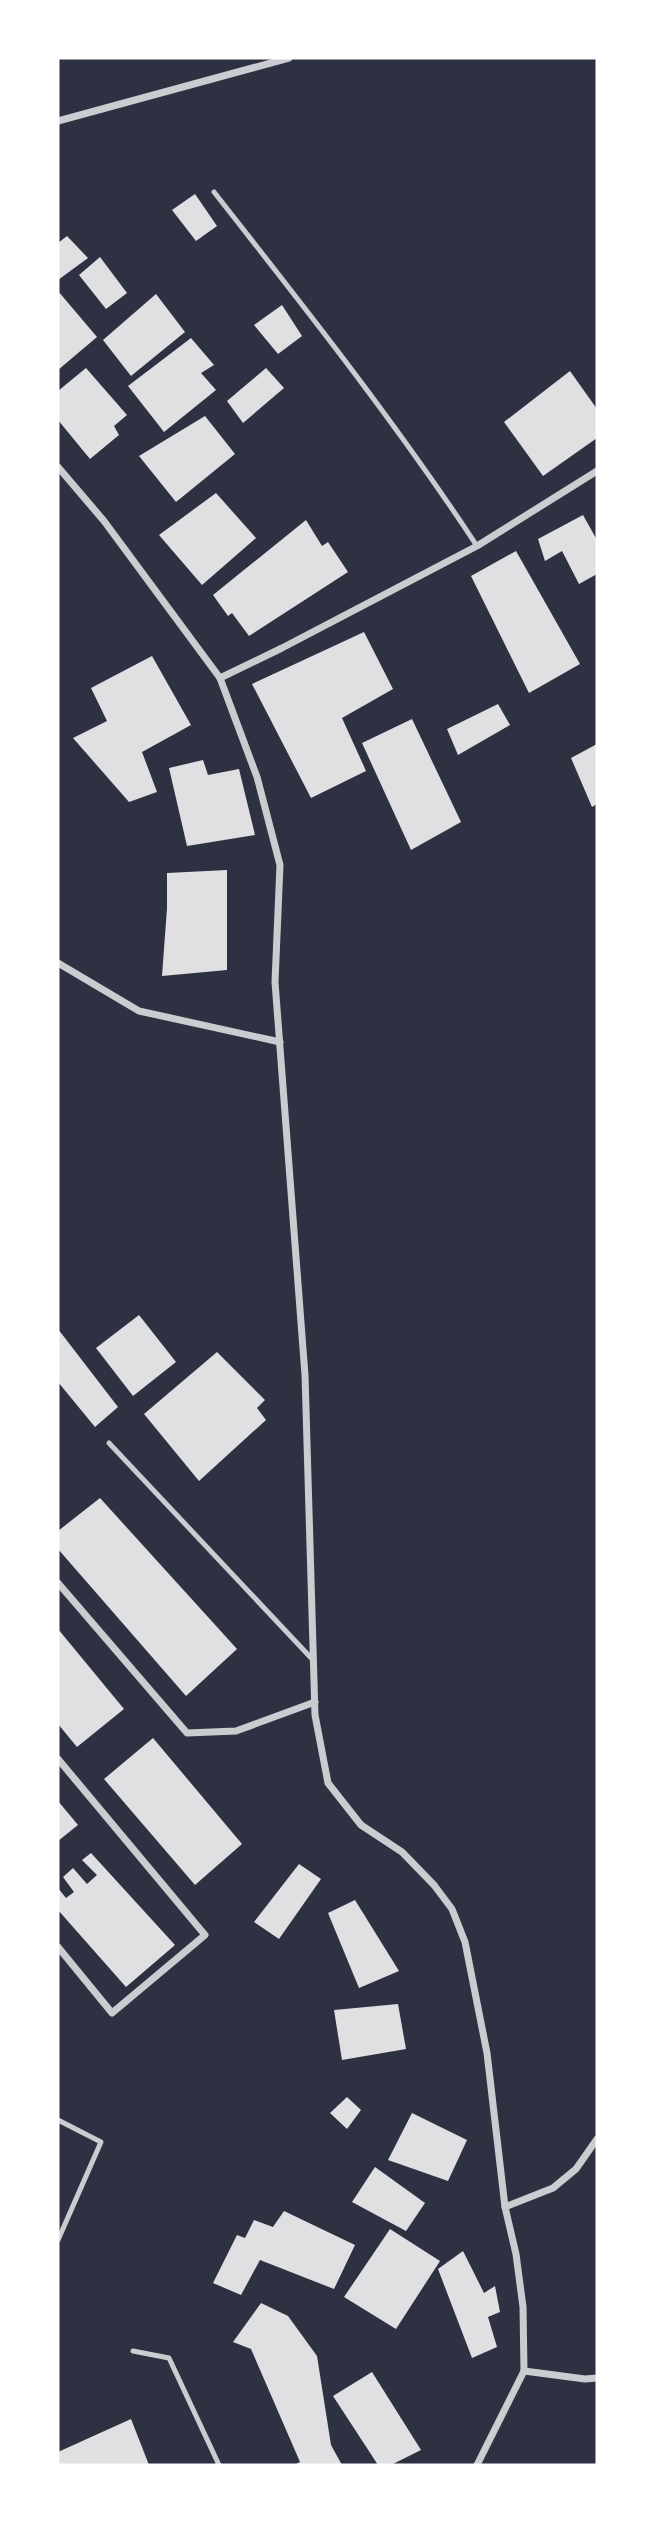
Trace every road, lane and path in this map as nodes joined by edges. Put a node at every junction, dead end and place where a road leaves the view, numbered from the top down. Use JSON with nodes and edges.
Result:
{"nodes":[{"id":1,"x":289,"y":58,"type":"edge"},
{"id":2,"x":58,"y":121,"type":"edge"},
{"id":3,"x":214,"y":192,"type":"dead end"},
{"id":4,"x":58,"y":467,"type":"edge"},
{"id":5,"x":597,"y":471,"type":"edge"},
{"id":6,"x":477,"y":546,"type":"junction"},
{"id":7,"x":220,"y":678,"type":"junction"},
{"id":8,"x":58,"y":963,"type":"edge"},
{"id":9,"x":280,"y":1042,"type":"junction"},
{"id":10,"x":109,"y":1443,"type":"dead end"},
{"id":11,"x":58,"y":1583,"type":"edge"},
{"id":12,"x":313,"y":1660,"type":"junction"},
{"id":13,"x":315,"y":1702,"type":"junction"},
{"id":14,"x":58,"y":1759,"type":"edge"},
{"id":15,"x":58,"y":1947,"type":"edge"},
{"id":16,"x":58,"y":2120,"type":"edge"},
{"id":17,"x":597,"y":2139,"type":"edge"},
{"id":18,"x":505,"y":2207,"type":"junction"},
{"id":19,"x":58,"y":2240,"type":"edge"},
{"id":20,"x":133,"y":2351,"type":"dead end"},
{"id":21,"x":524,"y":2371,"type":"junction"},
{"id":22,"x":597,"y":2378,"type":"edge"},
{"id":23,"x":219,"y":2465,"type":"edge"},
{"id":24,"x":477,"y":2465,"type":"edge"}],
"edges":[{"from":1,"to":2,"type":"street"},
{"from":3,"to":6,"type":"lane"},
{"from":4,"to":7,"type":"street"},
{"from":5,"to":6,"type":"street"},
{"from":6,"to":7,"type":"street"},
{"from":7,"to":9,"type":"street"},
{"from":8,"to":9,"type":"street"},
{"from":9,"to":12,"type":"street"},
{"from":10,"to":12,"type":"lane"},
{"from":11,"to":13,"type":"street"},
{"from":12,"to":13,"type":"street"},
{"from":13,"to":18,"type":"street"},
{"from":14,"to":15,"type":"street"},
{"from":16,"to":19,"type":"lane"},
{"from":17,"to":18,"type":"street"},
{"from":18,"to":21,"type":"street"},
{"from":20,"to":23,"type":"lane"},
{"from":21,"to":22,"type":"street"},
{"from":21,"to":24,"type":"street"}]}
